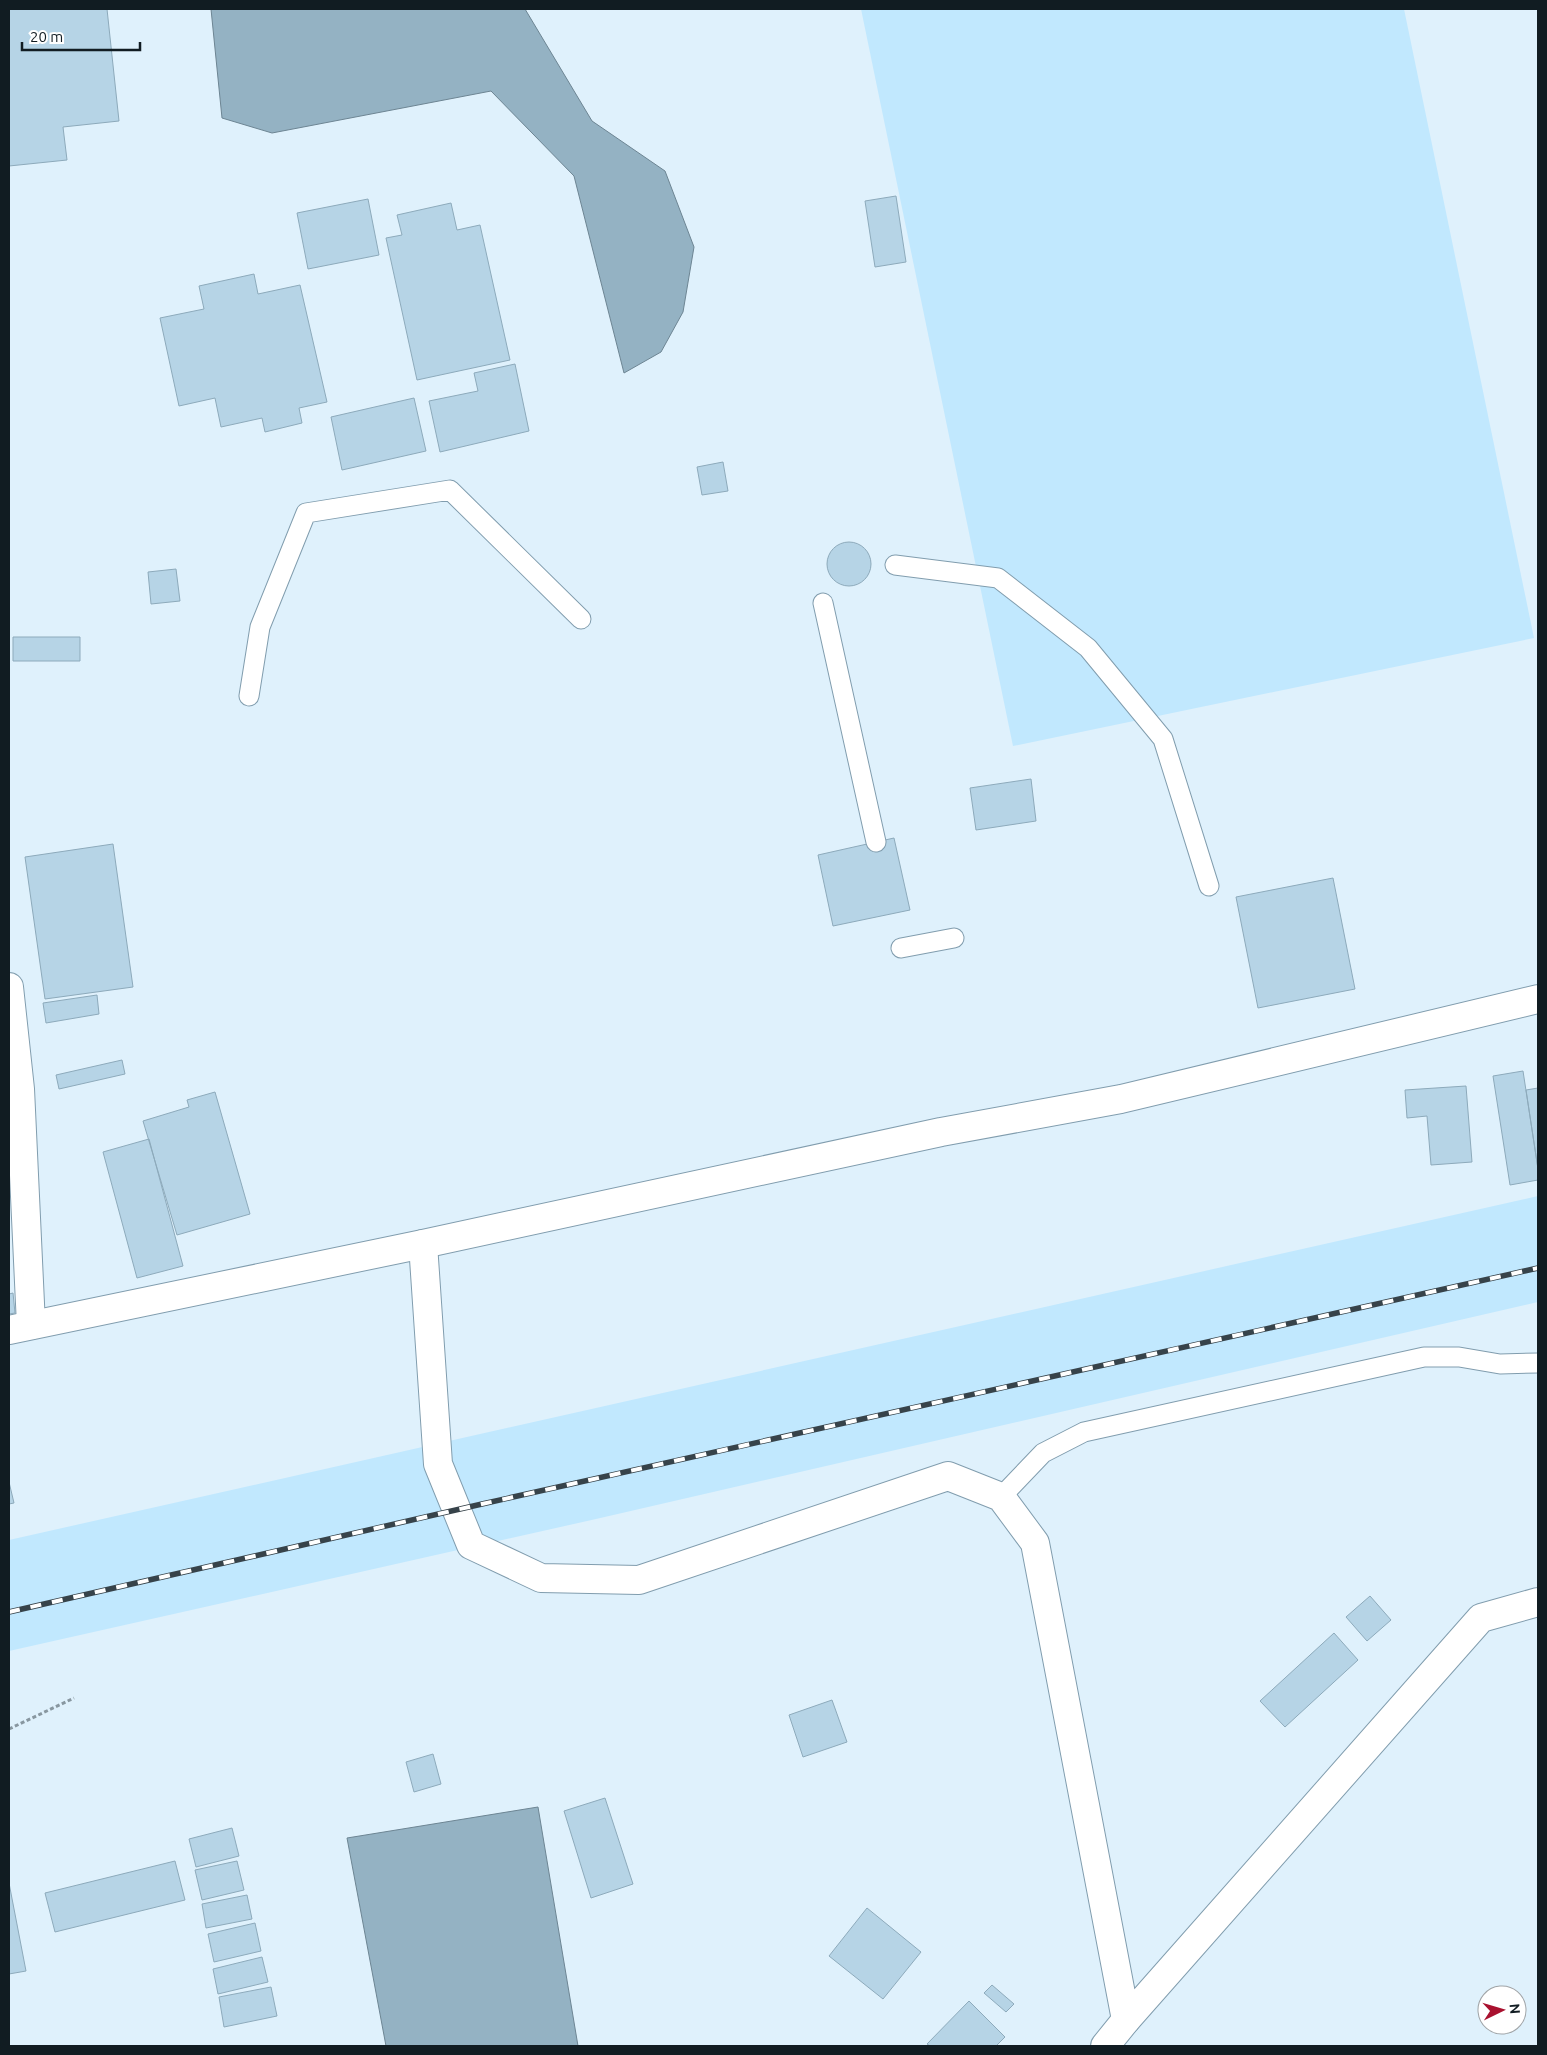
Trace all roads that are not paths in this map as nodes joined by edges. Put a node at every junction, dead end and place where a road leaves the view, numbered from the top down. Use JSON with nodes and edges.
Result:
{"nodes":[{"id":1,"x":895,"y":565,"type":"dead end"},
{"id":2,"x":823,"y":603,"type":"dead end"},
{"id":3,"x":581,"y":619,"type":"dead end"},
{"id":4,"x":249,"y":696,"type":"dead end"},
{"id":5,"x":876,"y":842,"type":"dead end"},
{"id":6,"x":1209,"y":886,"type":"dead end"},
{"id":7,"x":954,"y":938,"type":"dead end"},
{"id":8,"x":901,"y":948,"type":"dead end"},
{"id":9,"x":9,"y":987,"type":"edge"},
{"id":10,"x":1538,"y":999,"type":"edge"},
{"id":11,"x":423,"y":1244,"type":"junction"},
{"id":12,"x":20,"y":1327,"type":"edge"},
{"id":13,"x":1538,"y":1363,"type":"edge"},
{"id":14,"x":1001,"y":1497,"type":"junction"},
{"id":15,"x":1538,"y":1602,"type":"edge"},
{"id":16,"x":1126,"y":2020,"type":"junction"},
{"id":17,"x":1105,"y":2046,"type":"edge"}],
"edges":[{"from":1,"to":6,"type":"lane"},
{"from":2,"to":5,"type":"lane"},
{"from":3,"to":4,"type":"lane"},
{"from":7,"to":8,"type":"lane"},
{"from":9,"to":12,"type":"street"},
{"from":10,"to":11,"type":"street"},
{"from":11,"to":12,"type":"street"},
{"from":11,"to":14,"type":"street"},
{"from":13,"to":14,"type":"lane"},
{"from":14,"to":16,"type":"street"},
{"from":15,"to":16,"type":"street"},
{"from":16,"to":17,"type":"street"}]}
